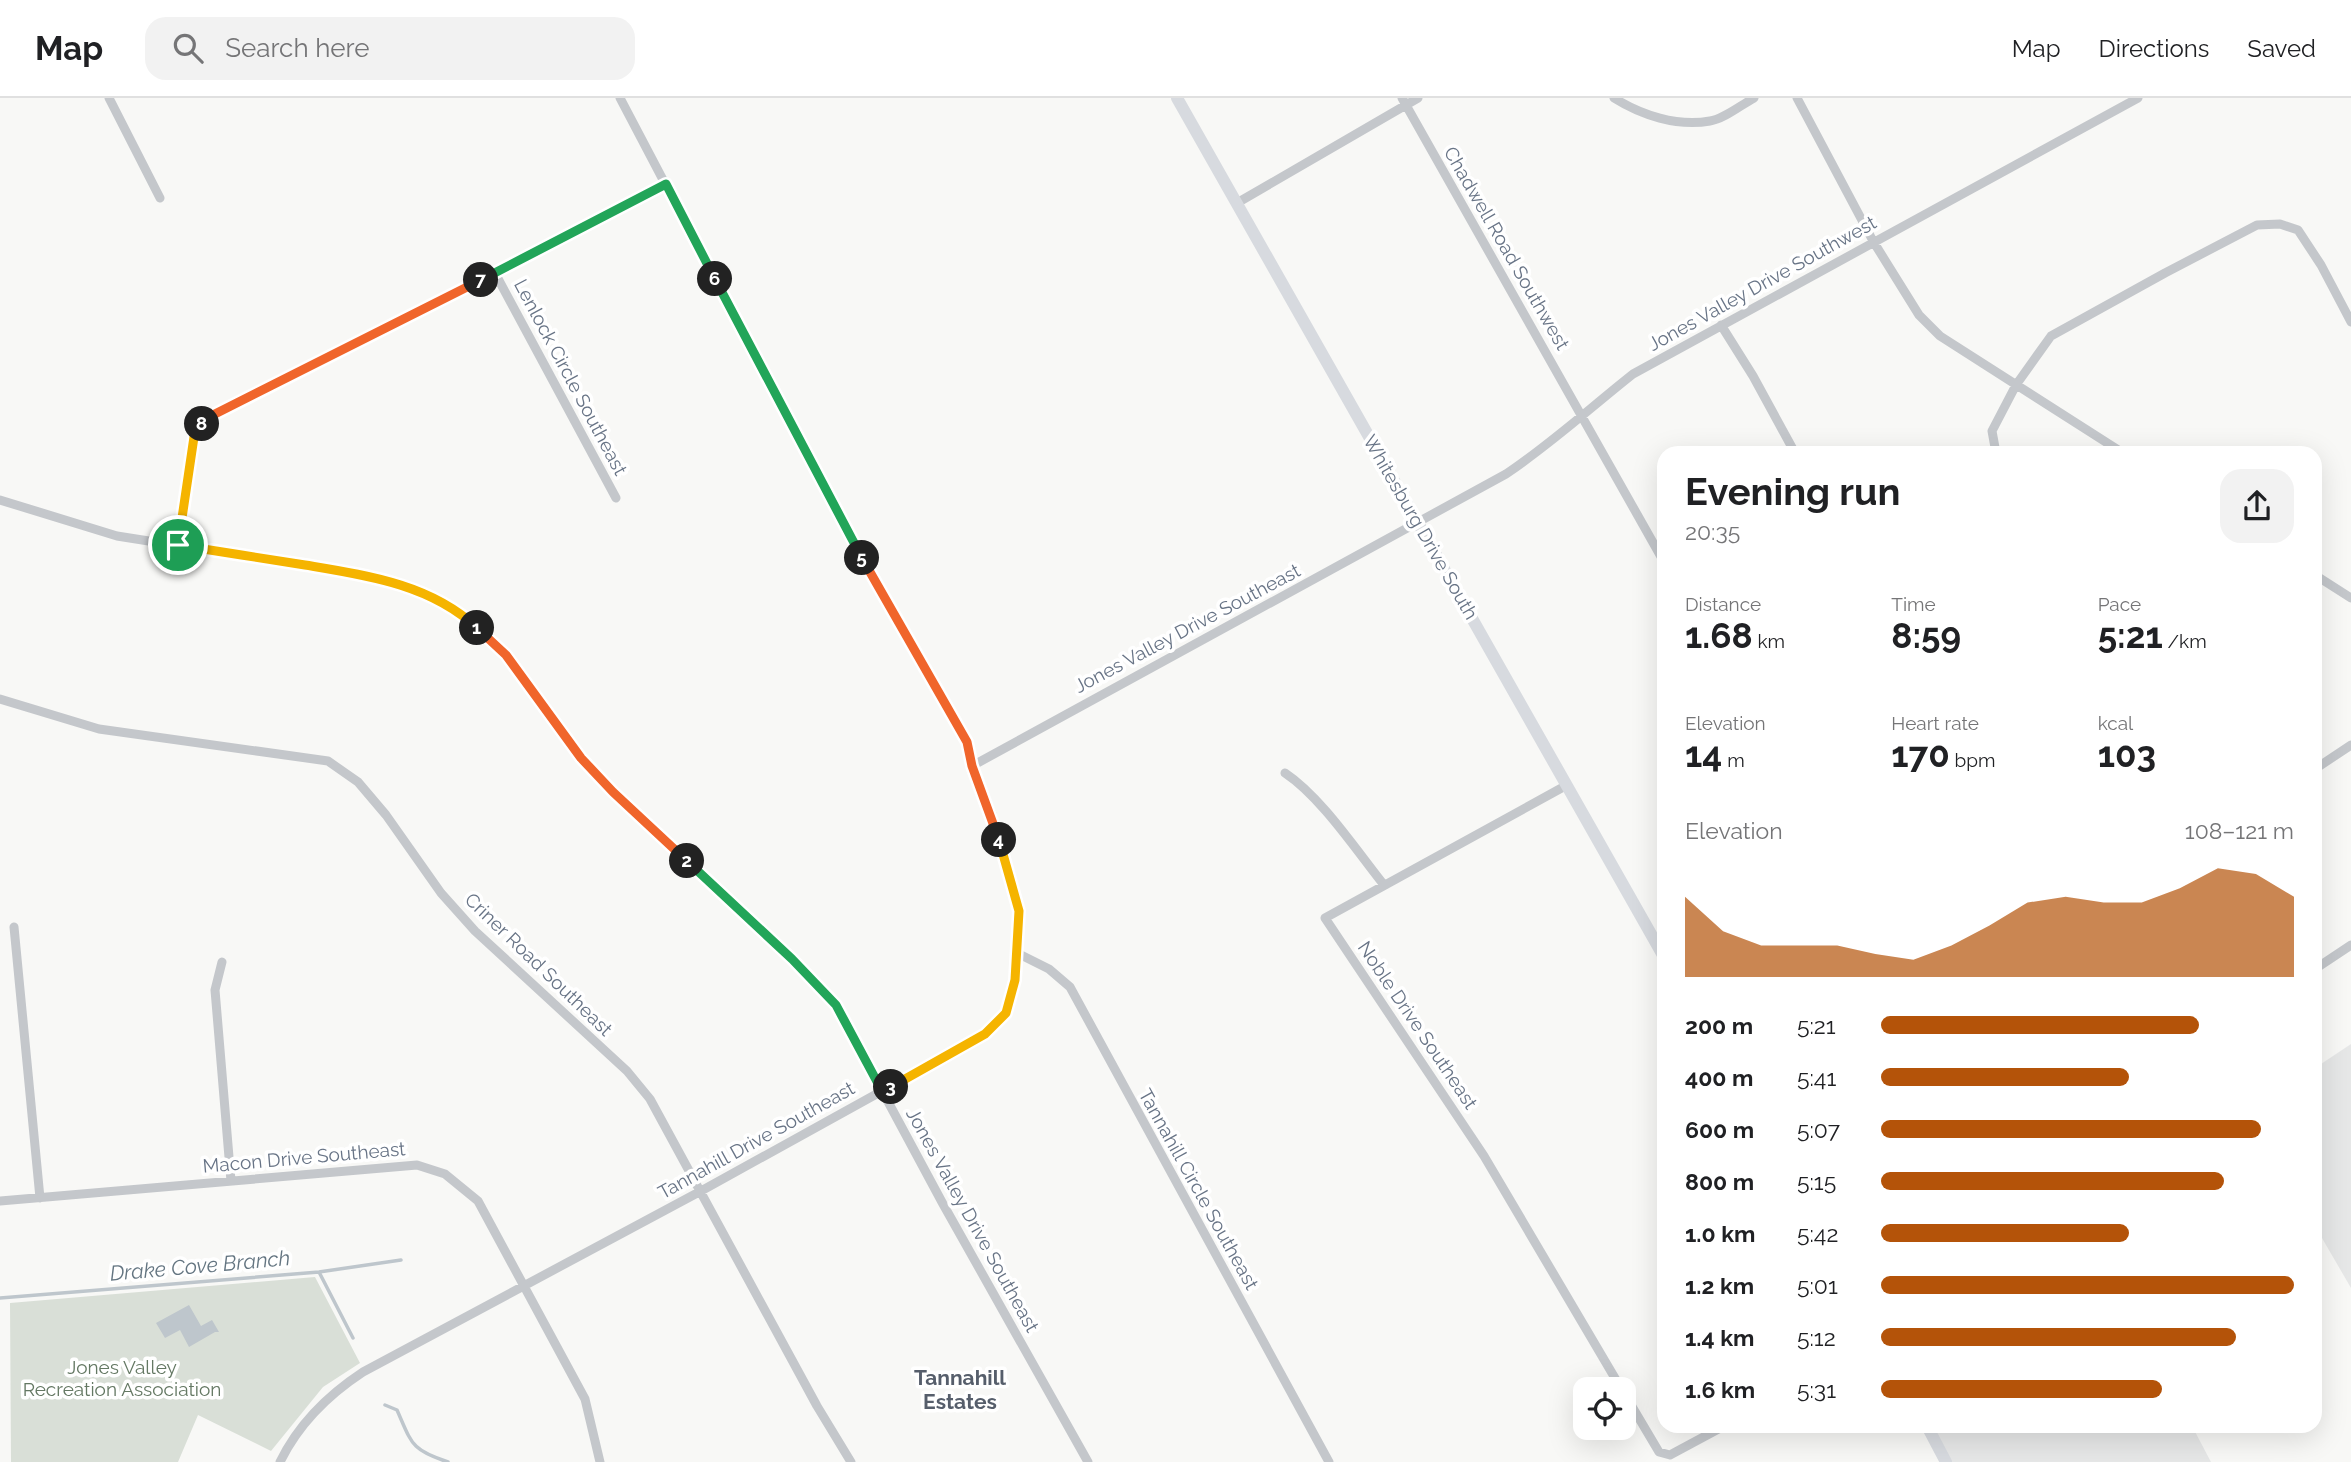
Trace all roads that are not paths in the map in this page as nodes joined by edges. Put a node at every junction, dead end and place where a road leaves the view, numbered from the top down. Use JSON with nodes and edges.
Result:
{"nodes":[{"id":1,"x":108,"y":98,"type":"edge"},
{"id":2,"x":620,"y":98,"type":"edge"},
{"id":3,"x":1177,"y":98,"type":"edge"},
{"id":4,"x":1418,"y":98,"type":"edge"},
{"id":5,"x":1614,"y":98,"type":"edge"},
{"id":6,"x":1754,"y":98,"type":"edge"},
{"id":7,"x":1797,"y":98,"type":"edge"},
{"id":8,"x":2138,"y":98,"type":"edge"},
{"id":9,"x":1404,"y":102,"type":"edge"},
{"id":10,"x":666,"y":184,"type":"junction"},
{"id":11,"x":160,"y":198,"type":"dead end"},
{"id":12,"x":1237,"y":203,"type":"junction"},
{"id":13,"x":1873,"y":241,"type":"junction"},
{"id":14,"x":495,"y":273,"type":"junction"},
{"id":15,"x":2351,"y":322,"type":"edge"},
{"id":16,"x":1721,"y":325,"type":"junction"},
{"id":17,"x":2016,"y":385,"type":"junction"},
{"id":18,"x":1582,"y":414,"type":"junction"},
{"id":19,"x":1791,"y":446,"type":"edge"},
{"id":20,"x":1995,"y":446,"type":"edge"},
{"id":21,"x":2112,"y":446,"type":"edge"},
{"id":22,"x":615,"y":498,"type":"dead end"},
{"id":23,"x":0,"y":500,"type":"edge"},
{"id":24,"x":1418,"y":523,"type":"junction"},
{"id":25,"x":178,"y":545,"type":"junction"},
{"id":26,"x":1657,"y":549,"type":"edge"},
{"id":27,"x":2322,"y":579,"type":"edge"},
{"id":28,"x":2351,"y":598,"type":"edge"},
{"id":29,"x":0,"y":699,"type":"edge"},
{"id":30,"x":2351,"y":745,"type":"edge"},
{"id":31,"x":2322,"y":764,"type":"edge"},
{"id":32,"x":972,"y":766,"type":"junction"},
{"id":33,"x":1285,"y":773,"type":"dead end"},
{"id":34,"x":1567,"y":785,"type":"junction"},
{"id":35,"x":1384,"y":885,"type":"junction"},
{"id":36,"x":14,"y":927,"type":"dead end"},
{"id":37,"x":1657,"y":945,"type":"edge"},
{"id":38,"x":2351,"y":945,"type":"edge"},
{"id":39,"x":1017,"y":953,"type":"junction"},
{"id":40,"x":222,"y":962,"type":"dead end"},
{"id":41,"x":2322,"y":964,"type":"edge"},
{"id":42,"x":882,"y":1091,"type":"junction"},
{"id":43,"x":231,"y":1181,"type":"junction"},
{"id":44,"x":701,"y":1191,"type":"junction"},
{"id":45,"x":40,"y":1198,"type":"junction"},
{"id":46,"x":0,"y":1201,"type":"edge"},
{"id":47,"x":525,"y":1284,"type":"junction"},
{"id":48,"x":1615,"y":1377,"type":"edge"},
{"id":49,"x":1636,"y":1413,"type":"edge"},
{"id":50,"x":1711,"y":1433,"type":"edge"},
{"id":51,"x":1931,"y":1433,"type":"edge"},
{"id":52,"x":280,"y":1462,"type":"edge"},
{"id":53,"x":600,"y":1462,"type":"edge"},
{"id":54,"x":851,"y":1462,"type":"edge"},
{"id":55,"x":1088,"y":1462,"type":"edge"},
{"id":56,"x":1329,"y":1462,"type":"edge"},
{"id":57,"x":1946,"y":1462,"type":"edge"}],
"edges":[{"from":1,"to":11,"type":"street"},
{"from":2,"to":10,"type":"street","name":"Tannahill Drive Southeast"},
{"from":3,"to":12,"type":"main road","name":"Whitesburg Drive South"},
{"from":4,"to":9,"type":"street"},
{"from":5,"to":6,"type":"street"},
{"from":7,"to":13,"type":"street"},
{"from":8,"to":13,"type":"street","name":"Jones Valley Drive Southwest"},
{"from":9,"to":12,"type":"street"},
{"from":9,"to":18,"type":"street","name":"Chadwell Road Southwest"},
{"from":10,"to":14,"type":"street"},
{"from":10,"to":32,"type":"street","name":"Tannahill Drive Southeast"},
{"from":12,"to":24,"type":"main road","name":"Whitesburg Drive South"},
{"from":13,"to":16,"type":"street","name":"Jones Valley Drive Southwest"},
{"from":13,"to":17,"type":"street"},
{"from":14,"to":22,"type":"street","name":"Lenlock Circle Southeast"},
{"from":14,"to":25,"type":"street"},
{"from":15,"to":17,"type":"street"},
{"from":16,"to":18,"type":"street","name":"Jones Valley Drive Southwest"},
{"from":16,"to":19,"type":"street"},
{"from":17,"to":20,"type":"street"},
{"from":17,"to":21,"type":"street"},
{"from":18,"to":24,"type":"street","name":"Jones Valley Drive Southwest"},
{"from":18,"to":26,"type":"street","name":"Chadwell Road Southwest"},
{"from":23,"to":25,"type":"street","name":"Jones Valley Drive Southeast"},
{"from":24,"to":32,"type":"street","name":"Jones Valley Drive Southeast"},
{"from":24,"to":34,"type":"main road","name":"Whitesburg Drive South"},
{"from":25,"to":42,"type":"street","name":"Jones Valley Drive Southeast"},
{"from":27,"to":28,"type":"street"},
{"from":29,"to":44,"type":"street","name":"Criner Road Southeast"},
{"from":30,"to":31,"type":"street"},
{"from":32,"to":39,"type":"street","name":"Tannahill Drive Southeast"},
{"from":33,"to":35,"type":"street"},
{"from":34,"to":35,"type":"street","name":"Noble Drive Southeast"},
{"from":34,"to":37,"type":"main road","name":"Whitesburg Drive South"},
{"from":35,"to":48,"type":"street","name":"Noble Drive Southeast"},
{"from":36,"to":45,"type":"street"},
{"from":38,"to":41,"type":"street"},
{"from":39,"to":42,"type":"street","name":"Tannahill Drive Southeast"},
{"from":39,"to":56,"type":"street","name":"Tannahill Circle Southeast"},
{"from":40,"to":43,"type":"street"},
{"from":42,"to":44,"type":"street","name":"Tannahill Drive Southeast"},
{"from":42,"to":55,"type":"street","name":"Jones Valley Drive Southeast"},
{"from":43,"to":45,"type":"street","name":"Macon Drive Southeast"},
{"from":43,"to":47,"type":"street","name":"Macon Drive Southeast"},
{"from":44,"to":47,"type":"street","name":"Tannahill Drive Southeast"},
{"from":44,"to":54,"type":"street","name":"Criner Road Southeast"},
{"from":45,"to":46,"type":"street","name":"Macon Drive Southeast"},
{"from":47,"to":52,"type":"street","name":"Tannahill Drive Southeast"},
{"from":47,"to":53,"type":"street","name":"Macon Drive Southeast"},
{"from":49,"to":50,"type":"street","name":"Noble Drive Southeast"},
{"from":51,"to":57,"type":"main road"}]}
